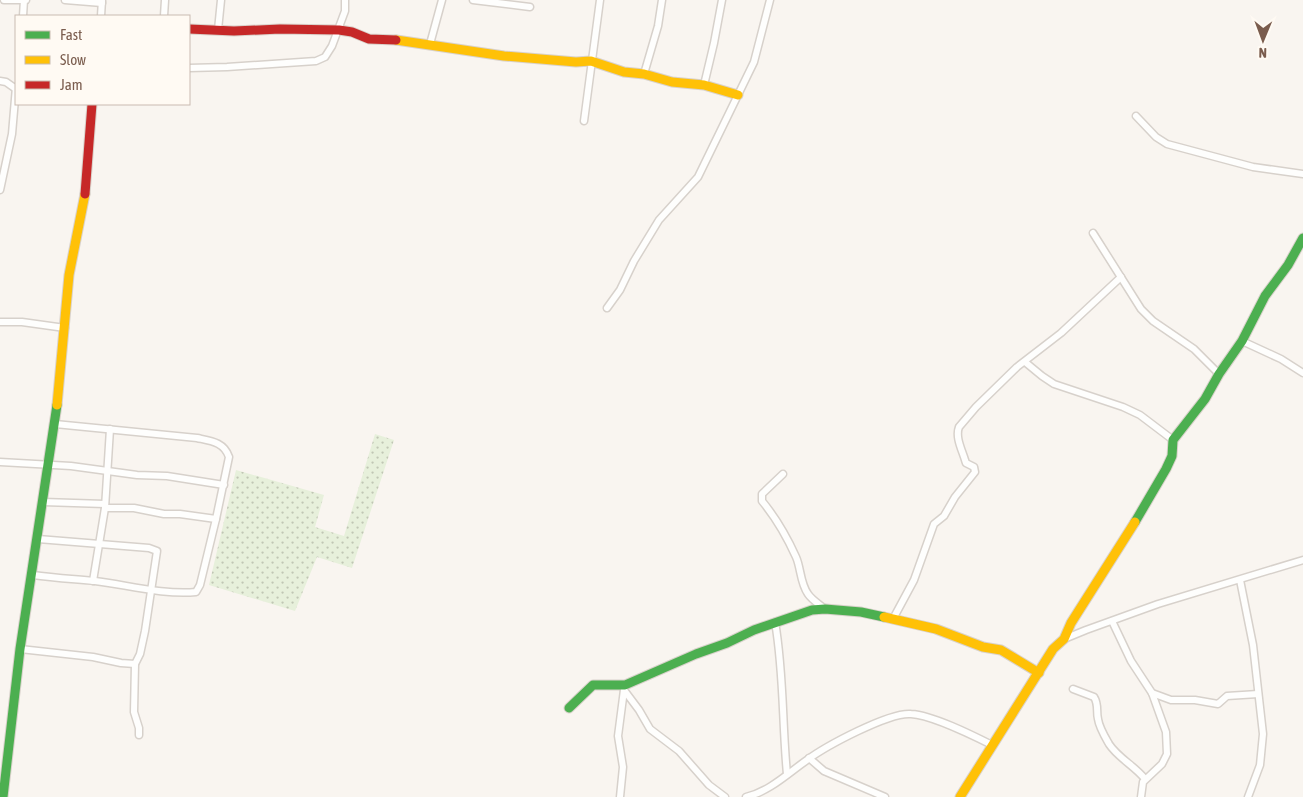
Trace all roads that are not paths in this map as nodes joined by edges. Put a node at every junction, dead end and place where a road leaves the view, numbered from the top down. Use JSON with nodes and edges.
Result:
{"nodes":[{"id":1,"x":4,"y":0,"type":"edge"},
{"id":2,"x":25,"y":0,"type":"edge"},
{"id":3,"x":66,"y":0,"type":"edge"},
{"id":4,"x":165,"y":0,"type":"edge"},
{"id":5,"x":221,"y":0,"type":"edge"},
{"id":6,"x":345,"y":0,"type":"edge"},
{"id":7,"x":442,"y":0,"type":"edge"},
{"id":8,"x":473,"y":0,"type":"edge"},
{"id":9,"x":600,"y":0,"type":"edge"},
{"id":10,"x":662,"y":0,"type":"edge"},
{"id":11,"x":722,"y":0,"type":"edge"},
{"id":12,"x":770,"y":0,"type":"edge"},
{"id":13,"x":102,"y":1,"type":"edge"},
{"id":14,"x":530,"y":7,"type":"dead end"},
{"id":15,"x":23,"y":15,"type":"edge"},
{"id":16,"x":101,"y":15,"type":"edge"},
{"id":17,"x":164,"y":15,"type":"edge"},
{"id":18,"x":190,"y":29,"type":"edge"},
{"id":19,"x":218,"y":30,"type":"junction"},
{"id":20,"x":339,"y":30,"type":"junction"},
{"id":21,"x":430,"y":44,"type":"junction"},
{"id":22,"x":591,"y":61,"type":"junction"},
{"id":23,"x":190,"y":68,"type":"edge"},
{"id":24,"x":644,"y":74,"type":"junction"},
{"id":25,"x":0,"y":81,"type":"edge"},
{"id":26,"x":704,"y":85,"type":"junction"},
{"id":27,"x":15,"y":87,"type":"edge"},
{"id":28,"x":738,"y":95,"type":"junction"},
{"id":29,"x":15,"y":100,"type":"edge"},
{"id":30,"x":92,"y":105,"type":"edge"},
{"id":31,"x":1136,"y":116,"type":"dead end"},
{"id":32,"x":584,"y":121,"type":"dead end"},
{"id":33,"x":1303,"y":174,"type":"edge"},
{"id":34,"x":0,"y":190,"type":"edge"},
{"id":35,"x":1093,"y":232,"type":"dead end"},
{"id":36,"x":1302,"y":240,"type":"edge"},
{"id":37,"x":1121,"y":277,"type":"junction"},
{"id":38,"x":606,"y":308,"type":"dead end"},
{"id":39,"x":0,"y":322,"type":"edge"},
{"id":40,"x":65,"y":328,"type":"junction"},
{"id":41,"x":1242,"y":341,"type":"junction"},
{"id":42,"x":1025,"y":362,"type":"junction"},
{"id":43,"x":1303,"y":373,"type":"edge"},
{"id":44,"x":1219,"y":374,"type":"junction"},
{"id":45,"x":55,"y":424,"type":"junction"},
{"id":46,"x":110,"y":429,"type":"junction"},
{"id":47,"x":1173,"y":440,"type":"junction"},
{"id":48,"x":0,"y":462,"type":"edge"},
{"id":49,"x":49,"y":466,"type":"junction"},
{"id":50,"x":108,"y":470,"type":"junction"},
{"id":51,"x":783,"y":474,"type":"dead end"},
{"id":52,"x":224,"y":485,"type":"junction"},
{"id":53,"x":43,"y":502,"type":"junction"},
{"id":54,"x":105,"y":506,"type":"junction"},
{"id":55,"x":216,"y":519,"type":"junction"},
{"id":56,"x":38,"y":539,"type":"junction"},
{"id":57,"x":100,"y":544,"type":"junction"},
{"id":58,"x":1303,"y":560,"type":"edge"},
{"id":59,"x":33,"y":576,"type":"junction"},
{"id":60,"x":1240,"y":580,"type":"junction"},
{"id":61,"x":93,"y":581,"type":"junction"},
{"id":62,"x":152,"y":589,"type":"junction"},
{"id":63,"x":825,"y":609,"type":"junction"},
{"id":64,"x":893,"y":619,"type":"junction"},
{"id":65,"x":1112,"y":621,"type":"junction"},
{"id":66,"x":775,"y":622,"type":"junction"},
{"id":67,"x":1064,"y":639,"type":"junction"},
{"id":68,"x":20,"y":649,"type":"junction"},
{"id":69,"x":135,"y":664,"type":"junction"},
{"id":70,"x":1039,"y":673,"type":"junction"},
{"id":71,"x":624,"y":688,"type":"junction"},
{"id":72,"x":1073,"y":689,"type":"dead end"},
{"id":73,"x":1152,"y":693,"type":"junction"},
{"id":74,"x":1258,"y":694,"type":"junction"},
{"id":75,"x":569,"y":708,"type":"dead end"},
{"id":76,"x":139,"y":735,"type":"dead end"},
{"id":77,"x":992,"y":745,"type":"junction"},
{"id":78,"x":809,"y":758,"type":"junction"},
{"id":79,"x":787,"y":774,"type":"junction"},
{"id":80,"x":1145,"y":779,"type":"junction"},
{"id":81,"x":3,"y":797,"type":"edge"},
{"id":82,"x":620,"y":797,"type":"edge"},
{"id":83,"x":725,"y":797,"type":"edge"},
{"id":84,"x":746,"y":797,"type":"edge"},
{"id":85,"x":885,"y":797,"type":"edge"},
{"id":86,"x":960,"y":797,"type":"edge"},
{"id":87,"x":1141,"y":797,"type":"edge"},
{"id":88,"x":1248,"y":797,"type":"edge"}],
"edges":[{"from":1,"to":2,"type":"street"},
{"from":2,"to":15,"type":"street"},
{"from":3,"to":13,"type":"street"},
{"from":4,"to":17,"type":"street"},
{"from":5,"to":19,"type":"street"},
{"from":6,"to":20,"type":"street"},
{"from":7,"to":21,"type":"street"},
{"from":8,"to":14,"type":"street"},
{"from":9,"to":22,"type":"street"},
{"from":10,"to":24,"type":"street"},
{"from":11,"to":26,"type":"street"},
{"from":12,"to":28,"type":"street"},
{"from":13,"to":16,"type":"street"},
{"from":18,"to":19,"type":"street"},
{"from":19,"to":20,"type":"street"},
{"from":20,"to":21,"type":"street"},
{"from":20,"to":23,"type":"street"},
{"from":21,"to":22,"type":"street"},
{"from":22,"to":24,"type":"street"},
{"from":22,"to":32,"type":"street"},
{"from":24,"to":26,"type":"street"},
{"from":25,"to":27,"type":"street"},
{"from":26,"to":28,"type":"street"},
{"from":28,"to":38,"type":"street"},
{"from":29,"to":34,"type":"street"},
{"from":30,"to":40,"type":"street"},
{"from":31,"to":33,"type":"street"},
{"from":35,"to":37,"type":"street"},
{"from":36,"to":41,"type":"street"},
{"from":37,"to":42,"type":"street"},
{"from":37,"to":44,"type":"street"},
{"from":39,"to":40,"type":"street"},
{"from":40,"to":45,"type":"street"},
{"from":41,"to":43,"type":"street"},
{"from":41,"to":44,"type":"street"},
{"from":42,"to":47,"type":"street"},
{"from":42,"to":64,"type":"street"},
{"from":44,"to":47,"type":"street"},
{"from":45,"to":46,"type":"street"},
{"from":45,"to":49,"type":"street"},
{"from":46,"to":50,"type":"street"},
{"from":46,"to":52,"type":"street"},
{"from":47,"to":67,"type":"street"},
{"from":48,"to":49,"type":"street"},
{"from":49,"to":50,"type":"street"},
{"from":49,"to":53,"type":"street"},
{"from":50,"to":52,"type":"street"},
{"from":50,"to":54,"type":"street"},
{"from":51,"to":63,"type":"street"},
{"from":52,"to":55,"type":"street"},
{"from":53,"to":54,"type":"street"},
{"from":53,"to":56,"type":"street"},
{"from":54,"to":55,"type":"street"},
{"from":54,"to":57,"type":"street"},
{"from":55,"to":62,"type":"street"},
{"from":56,"to":57,"type":"street"},
{"from":56,"to":59,"type":"street"},
{"from":57,"to":61,"type":"street"},
{"from":57,"to":62,"type":"street"},
{"from":58,"to":60,"type":"street"},
{"from":59,"to":61,"type":"street"},
{"from":59,"to":68,"type":"street"},
{"from":60,"to":65,"type":"street"},
{"from":60,"to":74,"type":"street"},
{"from":61,"to":62,"type":"street"},
{"from":62,"to":69,"type":"street"},
{"from":63,"to":64,"type":"street"},
{"from":63,"to":66,"type":"street"},
{"from":64,"to":70,"type":"street"},
{"from":65,"to":67,"type":"street"},
{"from":65,"to":73,"type":"street"},
{"from":66,"to":71,"type":"street"},
{"from":66,"to":79,"type":"street"},
{"from":67,"to":70,"type":"street"},
{"from":68,"to":69,"type":"street"},
{"from":68,"to":81,"type":"street"},
{"from":69,"to":76,"type":"street"},
{"from":70,"to":77,"type":"street"},
{"from":71,"to":75,"type":"street"},
{"from":71,"to":82,"type":"street"},
{"from":71,"to":83,"type":"street"},
{"from":72,"to":80,"type":"street"},
{"from":73,"to":74,"type":"street"},
{"from":73,"to":80,"type":"street"},
{"from":74,"to":88,"type":"street"},
{"from":77,"to":78,"type":"street"},
{"from":77,"to":86,"type":"street"},
{"from":78,"to":79,"type":"street"},
{"from":78,"to":85,"type":"street"},
{"from":79,"to":84,"type":"street"},
{"from":80,"to":87,"type":"street"}]}
